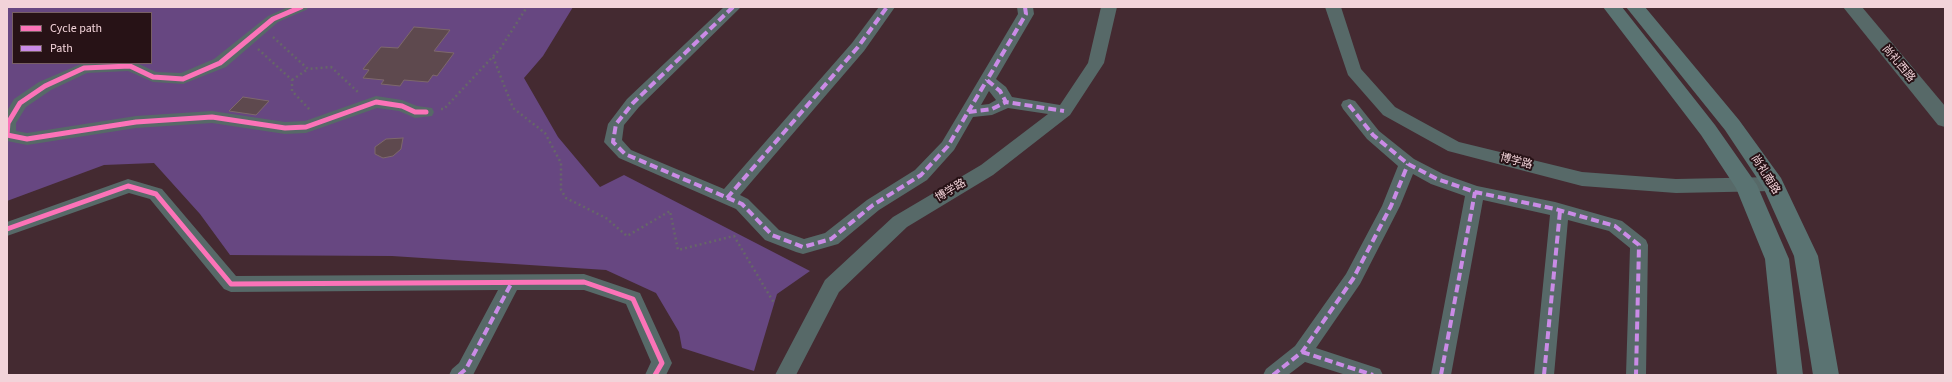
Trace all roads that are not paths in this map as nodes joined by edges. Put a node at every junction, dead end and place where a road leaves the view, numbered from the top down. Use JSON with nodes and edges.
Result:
{"nodes":[{"id":1,"x":301,"y":7,"type":"edge"},
{"id":2,"x":733,"y":7,"type":"edge"},
{"id":3,"x":887,"y":7,"type":"edge"},
{"id":4,"x":1025,"y":7,"type":"edge"},
{"id":5,"x":1109,"y":7,"type":"edge"},
{"id":6,"x":1333,"y":7,"type":"edge"},
{"id":7,"x":1612,"y":7,"type":"edge"},
{"id":8,"x":1635,"y":7,"type":"edge"},
{"id":9,"x":1852,"y":7,"type":"edge"},
{"id":10,"x":987,"y":80,"type":"junction"},
{"id":11,"x":1006,"y":102,"type":"junction"},
{"id":12,"x":1349,"y":105,"type":"dead end"},
{"id":13,"x":1064,"y":111,"type":"junction"},
{"id":14,"x":426,"y":112,"type":"road end"},
{"id":15,"x":968,"y":112,"type":"junction"},
{"id":16,"x":1945,"y":120,"type":"edge"},
{"id":17,"x":1408,"y":164,"type":"junction"},
{"id":18,"x":1773,"y":184,"type":"junction"},
{"id":19,"x":1746,"y":185,"type":"junction"},
{"id":20,"x":1475,"y":192,"type":"junction"},
{"id":21,"x":728,"y":198,"type":"junction"},
{"id":22,"x":1560,"y":211,"type":"junction"},
{"id":23,"x":7,"y":229,"type":"edge"},
{"id":24,"x":512,"y":282,"type":"junction"},
{"id":25,"x":1302,"y":352,"type":"junction"},
{"id":26,"x":459,"y":375,"type":"edge"},
{"id":27,"x":655,"y":375,"type":"edge"},
{"id":28,"x":785,"y":375,"type":"edge"},
{"id":29,"x":1273,"y":375,"type":"edge"},
{"id":30,"x":1373,"y":375,"type":"edge"},
{"id":31,"x":1441,"y":375,"type":"edge"},
{"id":32,"x":1544,"y":375,"type":"edge"},
{"id":33,"x":1636,"y":375,"type":"edge"},
{"id":34,"x":1790,"y":375,"type":"edge"},
{"id":35,"x":1826,"y":375,"type":"edge"}],
"edges":[{"from":1,"to":14,"type":"street"},
{"from":2,"to":21,"type":"street"},
{"from":3,"to":21,"type":"street"},
{"from":4,"to":10,"type":"street"},
{"from":5,"to":13,"type":"street","name":"博学路"},
{"from":6,"to":19,"type":"street","name":"博学路"},
{"from":7,"to":19,"type":"main road","name":"尚礼南路"},
{"from":8,"to":18,"type":"main road","name":"尚礼南路"},
{"from":9,"to":16,"type":"street","name":"尚礼西路"},
{"from":10,"to":11,"type":"street"},
{"from":10,"to":15,"type":"street"},
{"from":11,"to":13,"type":"street"},
{"from":11,"to":15,"type":"street"},
{"from":12,"to":17,"type":"street"},
{"from":13,"to":28,"type":"street","name":"博学路"},
{"from":15,"to":21,"type":"street"},
{"from":17,"to":20,"type":"street"},
{"from":17,"to":25,"type":"street"},
{"from":18,"to":19,"type":"street","name":"博学路"},
{"from":18,"to":35,"type":"main road","name":"尚礼南路"},
{"from":19,"to":34,"type":"main road","name":"尚礼南路"},
{"from":20,"to":22,"type":"street"},
{"from":20,"to":31,"type":"street"},
{"from":22,"to":32,"type":"street"},
{"from":22,"to":33,"type":"street"},
{"from":23,"to":24,"type":"street"},
{"from":24,"to":26,"type":"street"},
{"from":24,"to":27,"type":"street"},
{"from":25,"to":29,"type":"street"},
{"from":25,"to":30,"type":"street"}]}
